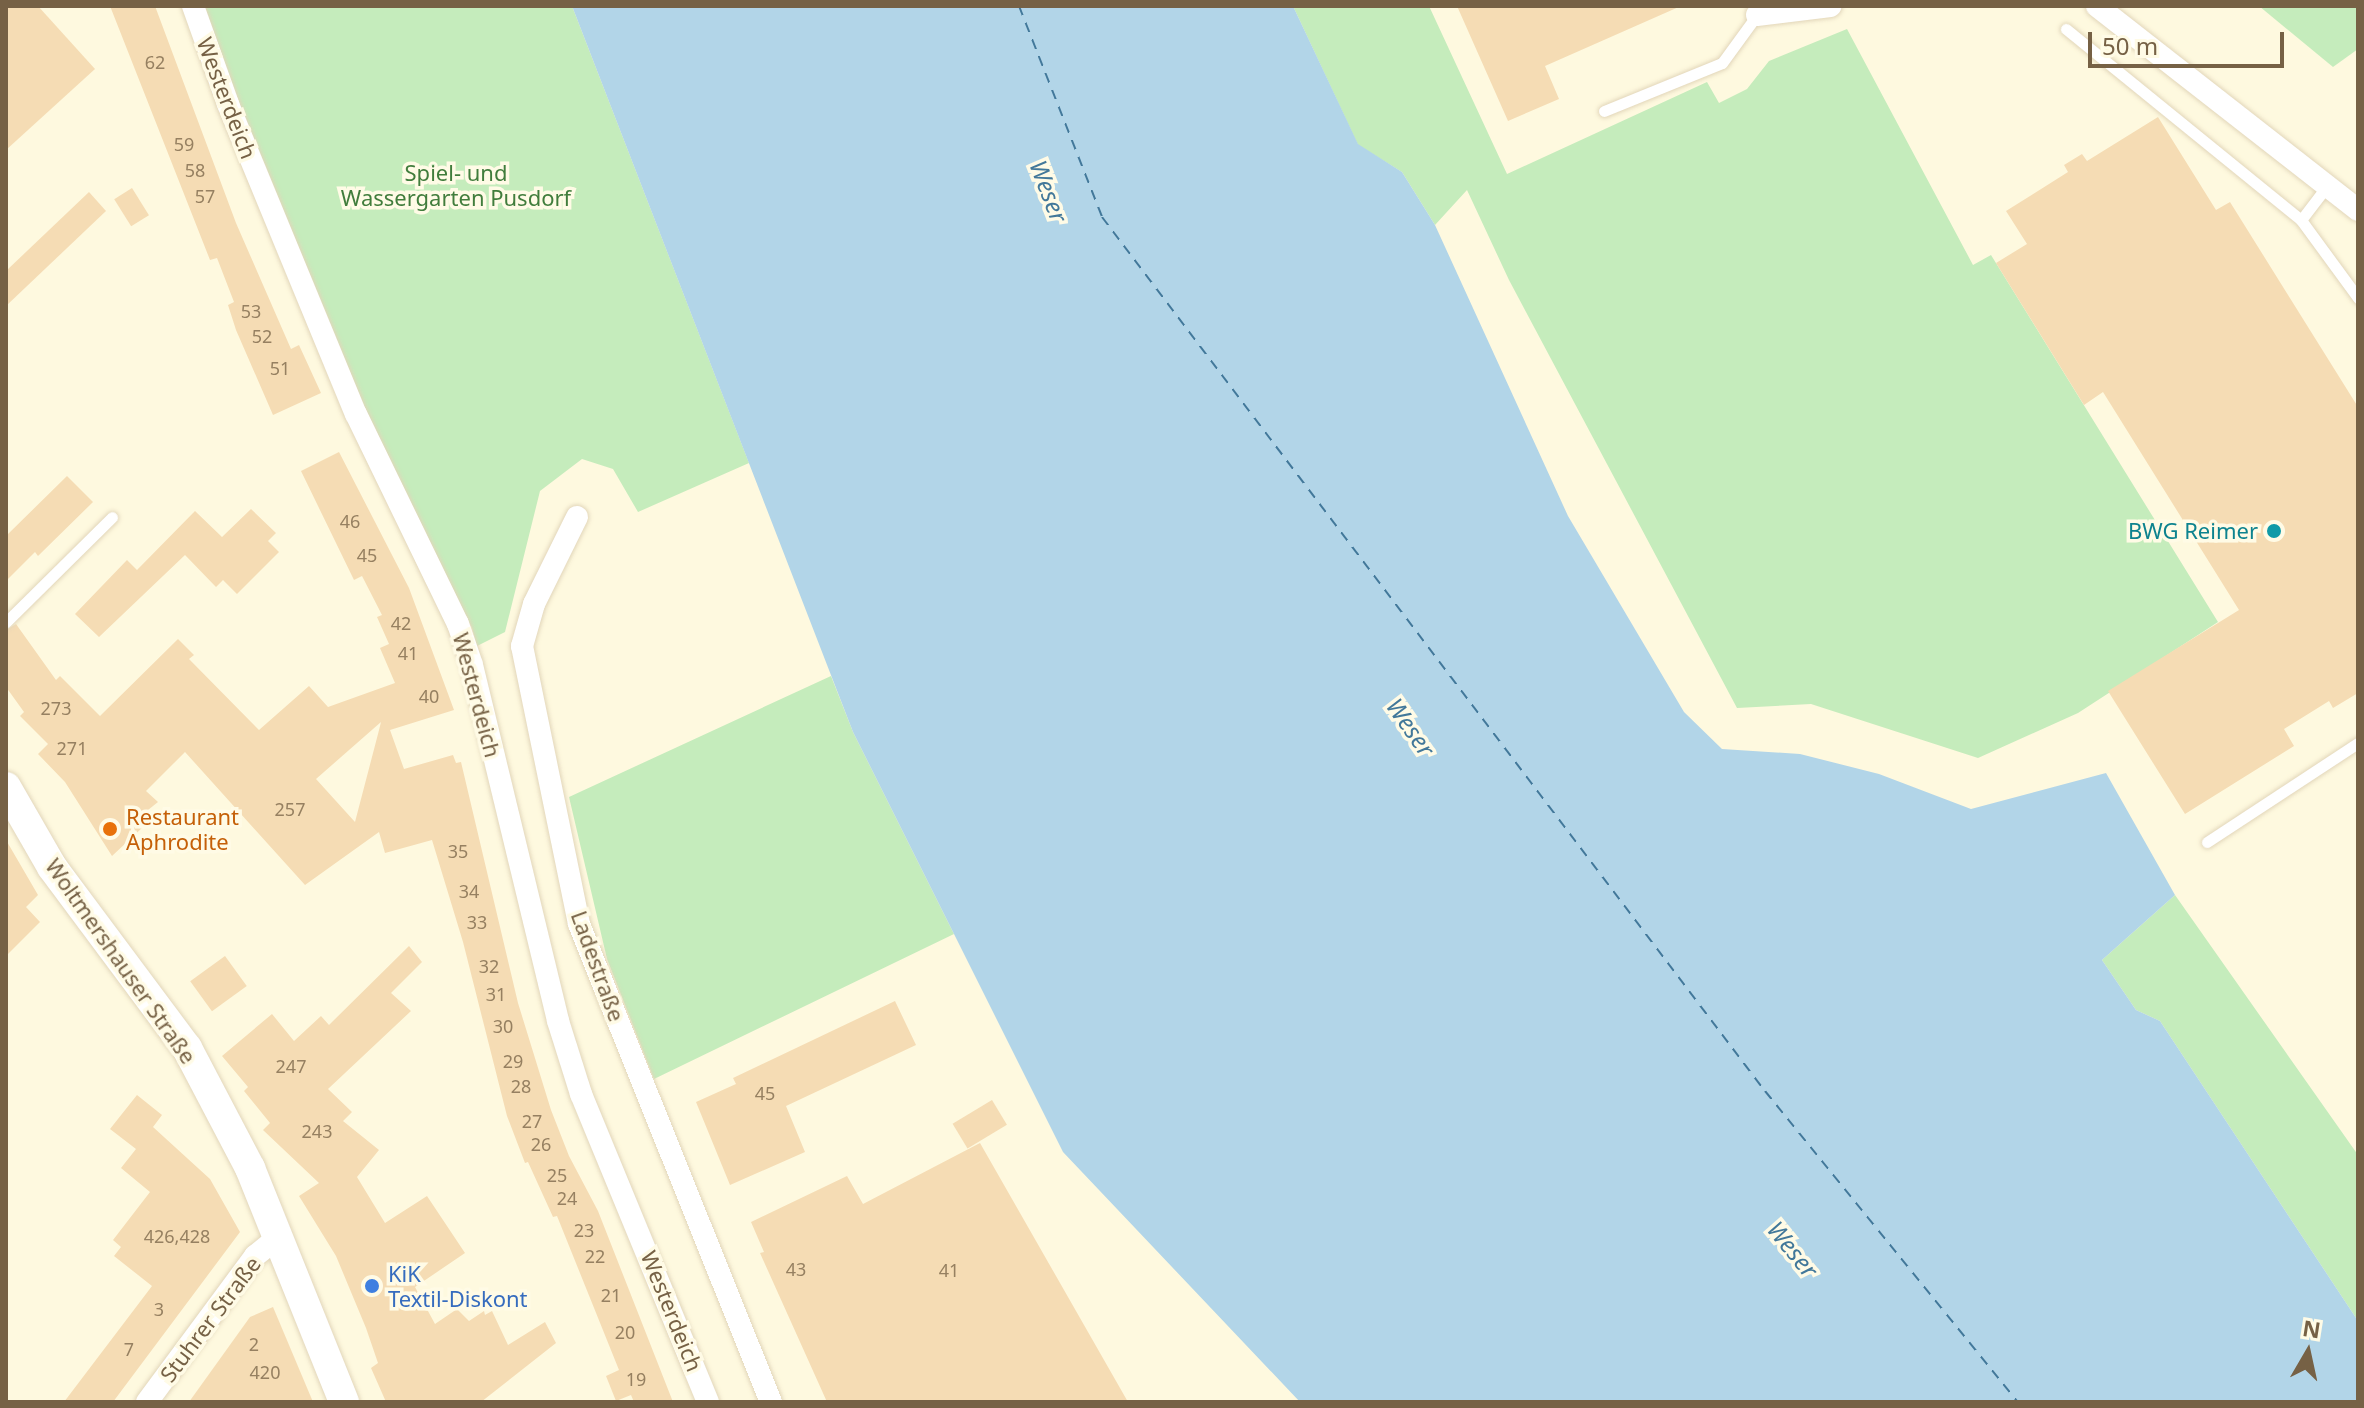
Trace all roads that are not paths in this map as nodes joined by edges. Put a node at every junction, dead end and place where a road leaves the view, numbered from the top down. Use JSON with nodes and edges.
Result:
{"nodes":[{"id":1,"x":193,"y":6,"type":"edge"},
{"id":2,"x":1830,"y":6,"type":"edge"},
{"id":3,"x":2097,"y":6,"type":"edge"},
{"id":4,"x":1755,"y":10,"type":"edge"},
{"id":5,"x":2066,"y":29,"type":"dead end"},
{"id":6,"x":1604,"y":111,"type":"dead end"},
{"id":7,"x":2327,"y":186,"type":"junction"},
{"id":8,"x":2358,"y":210,"type":"edge"},
{"id":9,"x":2301,"y":220,"type":"junction"},
{"id":10,"x":2358,"y":298,"type":"edge"},
{"id":11,"x":112,"y":517,"type":"dead end"},
{"id":12,"x":577,"y":517,"type":"dead end"},
{"id":13,"x":6,"y":622,"type":"edge"},
{"id":14,"x":2358,"y":743,"type":"edge"},
{"id":15,"x":6,"y":787,"type":"edge"},
{"id":16,"x":2207,"y":842,"type":"dead end"},
{"id":17,"x":277,"y":1238,"type":"junction"},
{"id":18,"x":147,"y":1402,"type":"edge"},
{"id":19,"x":344,"y":1402,"type":"edge"},
{"id":20,"x":708,"y":1402,"type":"edge"},
{"id":21,"x":771,"y":1402,"type":"edge"}],
"edges":[{"from":1,"to":20,"type":"street","name":"Westerdeich"},
{"from":2,"to":4,"type":"street"},
{"from":3,"to":7,"type":"street"},
{"from":4,"to":6,"type":"lane"},
{"from":5,"to":9,"type":"lane"},
{"from":7,"to":8,"type":"street"},
{"from":7,"to":9,"type":"lane"},
{"from":9,"to":10,"type":"lane"},
{"from":11,"to":13,"type":"lane"},
{"from":12,"to":21,"type":"street","name":"Ladestraße"},
{"from":14,"to":16,"type":"lane"},
{"from":15,"to":17,"type":"street","name":"Woltmershauser Straße"},
{"from":17,"to":18,"type":"street","name":"Stuhrer Straße"},
{"from":17,"to":19,"type":"street","name":"Woltmershauser Straße"}]}
